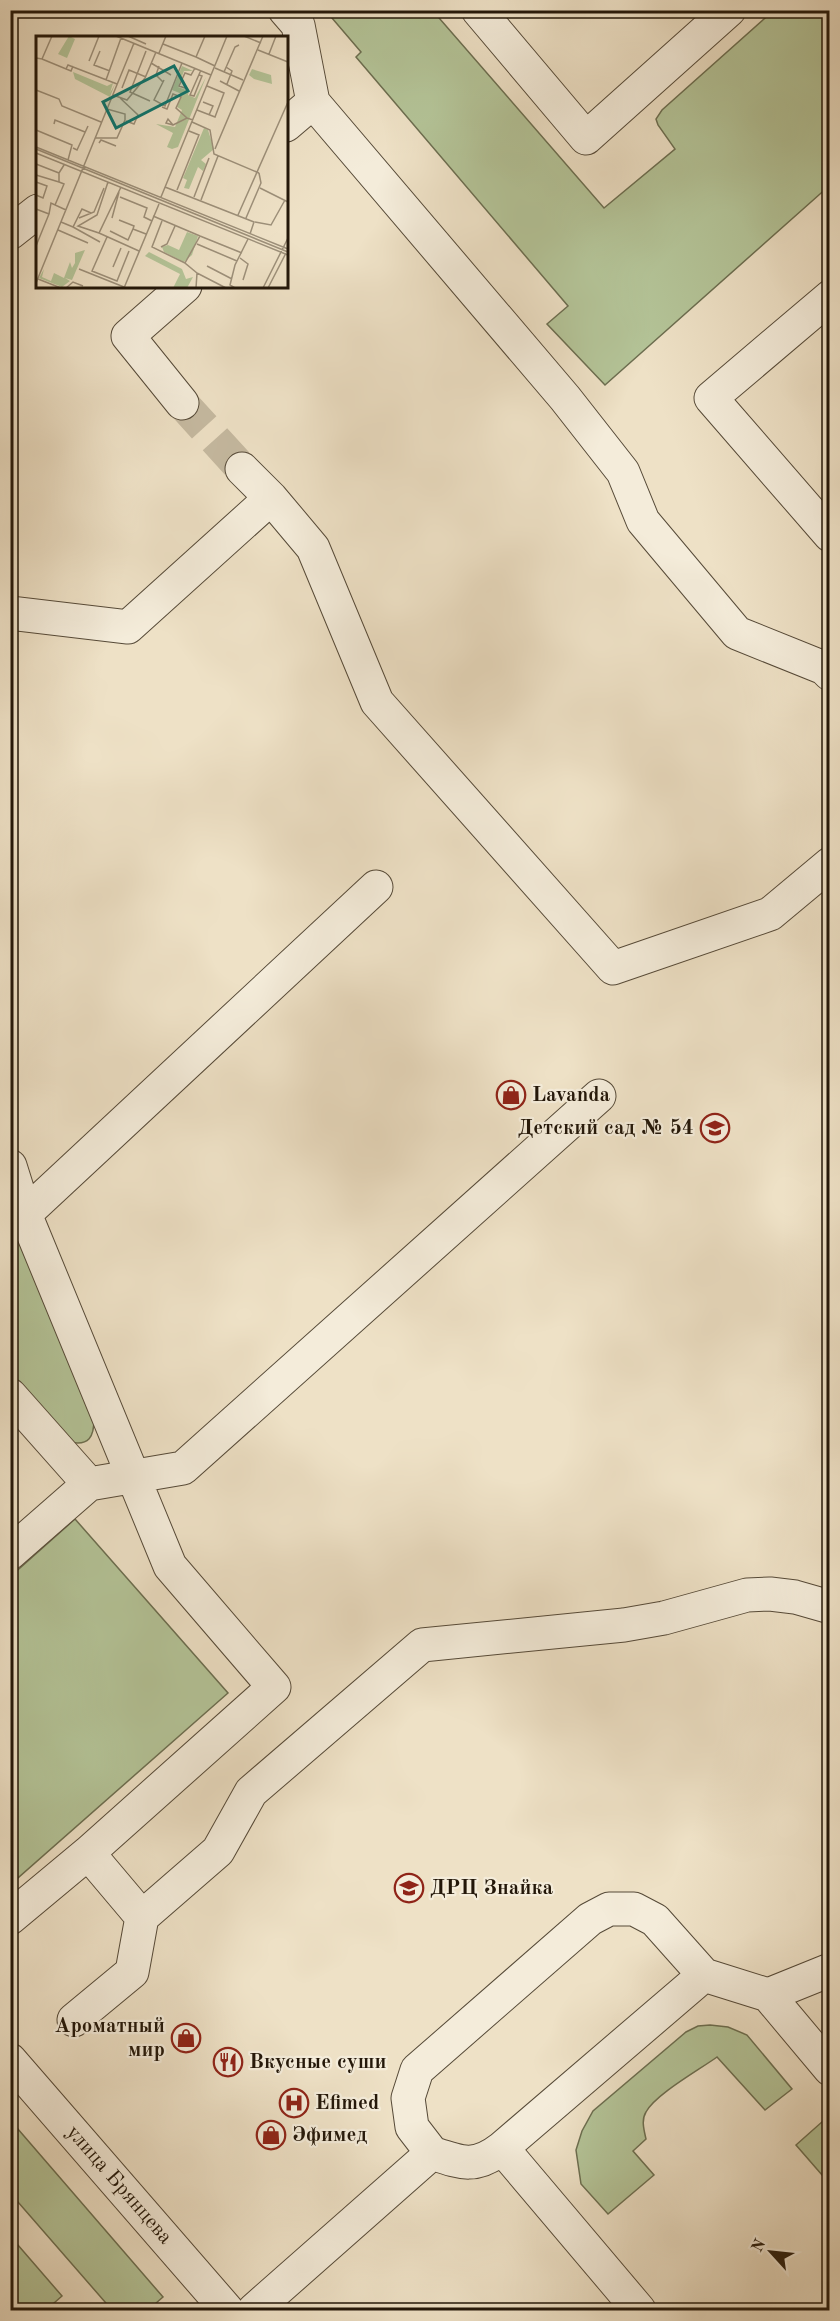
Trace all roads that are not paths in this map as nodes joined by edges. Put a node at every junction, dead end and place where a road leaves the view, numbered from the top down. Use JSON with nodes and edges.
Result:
{"nodes":[{"id":1,"x":285,"y":10,"type":"edge"},
{"id":2,"x":477,"y":10,"type":"edge"},
{"id":3,"x":729,"y":10,"type":"edge"},
{"id":4,"x":314,"y":102,"type":"junction"},
{"id":5,"x":288,"y":123,"type":"edge"},
{"id":6,"x":36,"y":213,"type":"edge"},
{"id":7,"x":10,"y":233,"type":"edge"},
{"id":8,"x":183,"y":288,"type":"edge"},
{"id":9,"x":830,"y":297,"type":"edge"},
{"id":10,"x":182,"y":403,"type":"tunnel mouth"},
{"id":11,"x":242,"y":469,"type":"tunnel mouth"},
{"id":12,"x":271,"y":498,"type":"junction"},
{"id":13,"x":830,"y":535,"type":"edge"},
{"id":14,"x":10,"y":613,"type":"edge"},
{"id":15,"x":830,"y":674,"type":"edge"},
{"id":16,"x":830,"y":864,"type":"edge"},
{"id":17,"x":376,"y":887,"type":"dead end"},
{"id":18,"x":599,"y":1096,"type":"dead end"},
{"id":19,"x":10,"y":1166,"type":"edge"},
{"id":20,"x":25,"y":1214,"type":"junction"},
{"id":21,"x":10,"y":1395,"type":"edge"},
{"id":22,"x":134,"y":1477,"type":"junction"},
{"id":23,"x":89,"y":1484,"type":"junction"},
{"id":24,"x":10,"y":1553,"type":"edge"},
{"id":25,"x":830,"y":1607,"type":"edge"},
{"id":26,"x":88,"y":1853,"type":"junction"},
{"id":27,"x":142,"y":1917,"type":"junction"},
{"id":28,"x":10,"y":1918,"type":"edge"},
{"id":29,"x":830,"y":1970,"type":"edge"},
{"id":30,"x":704,"y":1975,"type":"junction"},
{"id":31,"x":768,"y":1995,"type":"junction"},
{"id":32,"x":74,"y":2020,"type":"dead end"},
{"id":33,"x":10,"y":2060,"type":"edge"},
{"id":34,"x":830,"y":2070,"type":"edge"},
{"id":35,"x":502,"y":2148,"type":"junction"},
{"id":36,"x":432,"y":2153,"type":"junction"},
{"id":37,"x":227,"y":2310,"type":"edge"},
{"id":38,"x":254,"y":2310,"type":"edge"},
{"id":39,"x":639,"y":2310,"type":"edge"}],
"edges":[{"from":1,"to":4,"type":"street"},
{"from":2,"to":3,"type":"street"},
{"from":4,"to":5,"type":"street"},
{"from":4,"to":15,"type":"street"},
{"from":6,"to":7,"type":"street"},
{"from":8,"to":10,"type":"street"},
{"from":9,"to":13,"type":"street"},
{"from":11,"to":12,"type":"street"},
{"from":12,"to":14,"type":"street"},
{"from":12,"to":16,"type":"street"},
{"from":17,"to":20,"type":"street"},
{"from":18,"to":22,"type":"street"},
{"from":19,"to":20,"type":"street"},
{"from":20,"to":22,"type":"street"},
{"from":21,"to":23,"type":"street"},
{"from":22,"to":23,"type":"street"},
{"from":22,"to":26,"type":"street"},
{"from":23,"to":24,"type":"street"},
{"from":25,"to":27,"type":"street"},
{"from":26,"to":27,"type":"street"},
{"from":26,"to":28,"type":"street"},
{"from":27,"to":32,"type":"street"},
{"from":29,"to":31,"type":"street"},
{"from":30,"to":31,"type":"street"},
{"from":30,"to":35,"type":"street"},
{"from":30,"to":36,"type":"street"},
{"from":31,"to":34,"type":"street"},
{"from":33,"to":37,"type":"street","name":"улица Брянцева"},
{"from":35,"to":36,"type":"street"},
{"from":35,"to":39,"type":"street"},
{"from":36,"to":38,"type":"street"}]}
